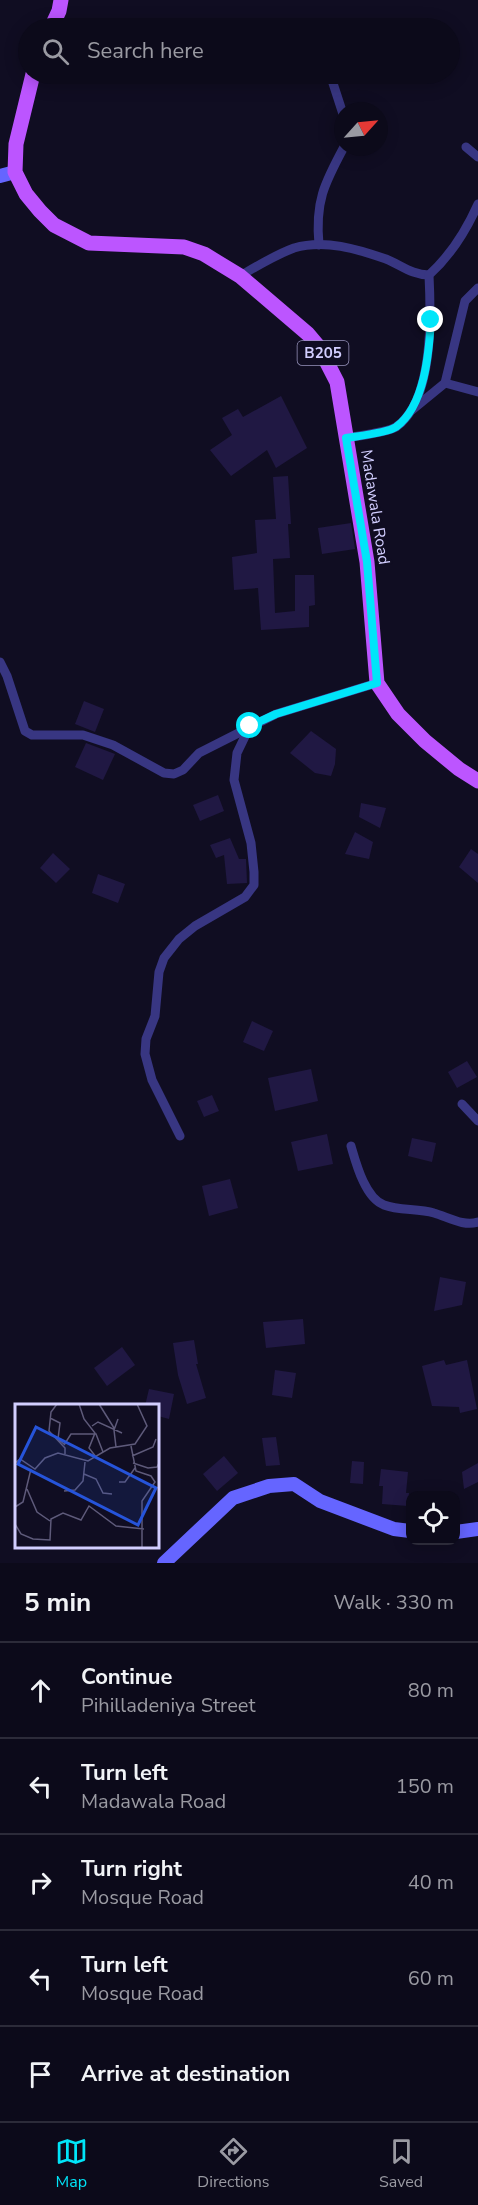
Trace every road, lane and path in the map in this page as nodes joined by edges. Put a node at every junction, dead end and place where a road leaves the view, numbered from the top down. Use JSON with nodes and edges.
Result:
{"nodes":[{"id":1,"x":61,"y":0,"type":"edge"},
{"id":2,"x":56,"y":18,"type":"edge"},
{"id":3,"x":31,"y":84,"type":"edge"},
{"id":4,"x":333,"y":84,"type":"edge"},
{"id":5,"x":339,"y":102,"type":"edge"},
{"id":6,"x":466,"y":147,"type":"dead end"},
{"id":7,"x":339,"y":156,"type":"edge"},
{"id":8,"x":478,"y":157,"type":"edge"},
{"id":9,"x":8,"y":174,"type":"edge"},
{"id":10,"x":478,"y":204,"type":"edge"},
{"id":11,"x":319,"y":245,"type":"junction"},
{"id":12,"x":429,"y":275,"type":"junction"},
{"id":13,"x":240,"y":276,"type":"junction"},
{"id":14,"x":478,"y":288,"type":"edge"},
{"id":15,"x":445,"y":383,"type":"junction"},
{"id":16,"x":478,"y":392,"type":"edge"},
{"id":17,"x":410,"y":411,"type":"junction"},
{"id":18,"x":346,"y":438,"type":"junction"},
{"id":19,"x":0,"y":662,"type":"edge"},
{"id":20,"x":377,"y":683,"type":"junction"},
{"id":21,"x":250,"y":726,"type":"junction"},
{"id":22,"x":477,"y":777,"type":"edge"},
{"id":23,"x":462,"y":1104,"type":"dead end"},
{"id":24,"x":478,"y":1121,"type":"edge"},
{"id":25,"x":180,"y":1136,"type":"dead end"},
{"id":26,"x":351,"y":1146,"type":"dead end"},
{"id":27,"x":478,"y":1222,"type":"edge"},
{"id":28,"x":478,"y":1529,"type":"edge"},
{"id":29,"x":406,"y":1530,"type":"edge"},
{"id":30,"x":460,"y":1531,"type":"edge"},
{"id":31,"x":164,"y":1563,"type":"edge"}],
"edges":[{"from":1,"to":2,"type":"main road"},
{"from":3,"to":9,"type":"main road","name":"Madawala Road","number":"B205"},
{"from":4,"to":5,"type":"street"},
{"from":6,"to":8,"type":"street"},
{"from":7,"to":11,"type":"street"},
{"from":9,"to":13,"type":"main road","name":"Madawala Road","number":"B205"},
{"from":10,"to":12,"type":"street"},
{"from":11,"to":12,"type":"street"},
{"from":11,"to":13,"type":"street"},
{"from":12,"to":17,"type":"street"},
{"from":13,"to":18,"type":"main road","name":"Madawala Road","number":"B205"},
{"from":14,"to":15,"type":"street"},
{"from":15,"to":16,"type":"street"},
{"from":15,"to":17,"type":"street"},
{"from":17,"to":18,"type":"street"},
{"from":18,"to":20,"type":"main road","name":"Madawala Road","number":"B205"},
{"from":19,"to":21,"type":"street"},
{"from":20,"to":21,"type":"street"},
{"from":20,"to":22,"type":"main road","name":"Madawala Road","number":"B205"},
{"from":21,"to":25,"type":"street"},
{"from":23,"to":24,"type":"street"},
{"from":26,"to":27,"type":"street"},
{"from":28,"to":30,"type":"main road"},
{"from":29,"to":31,"type":"main road"}]}
